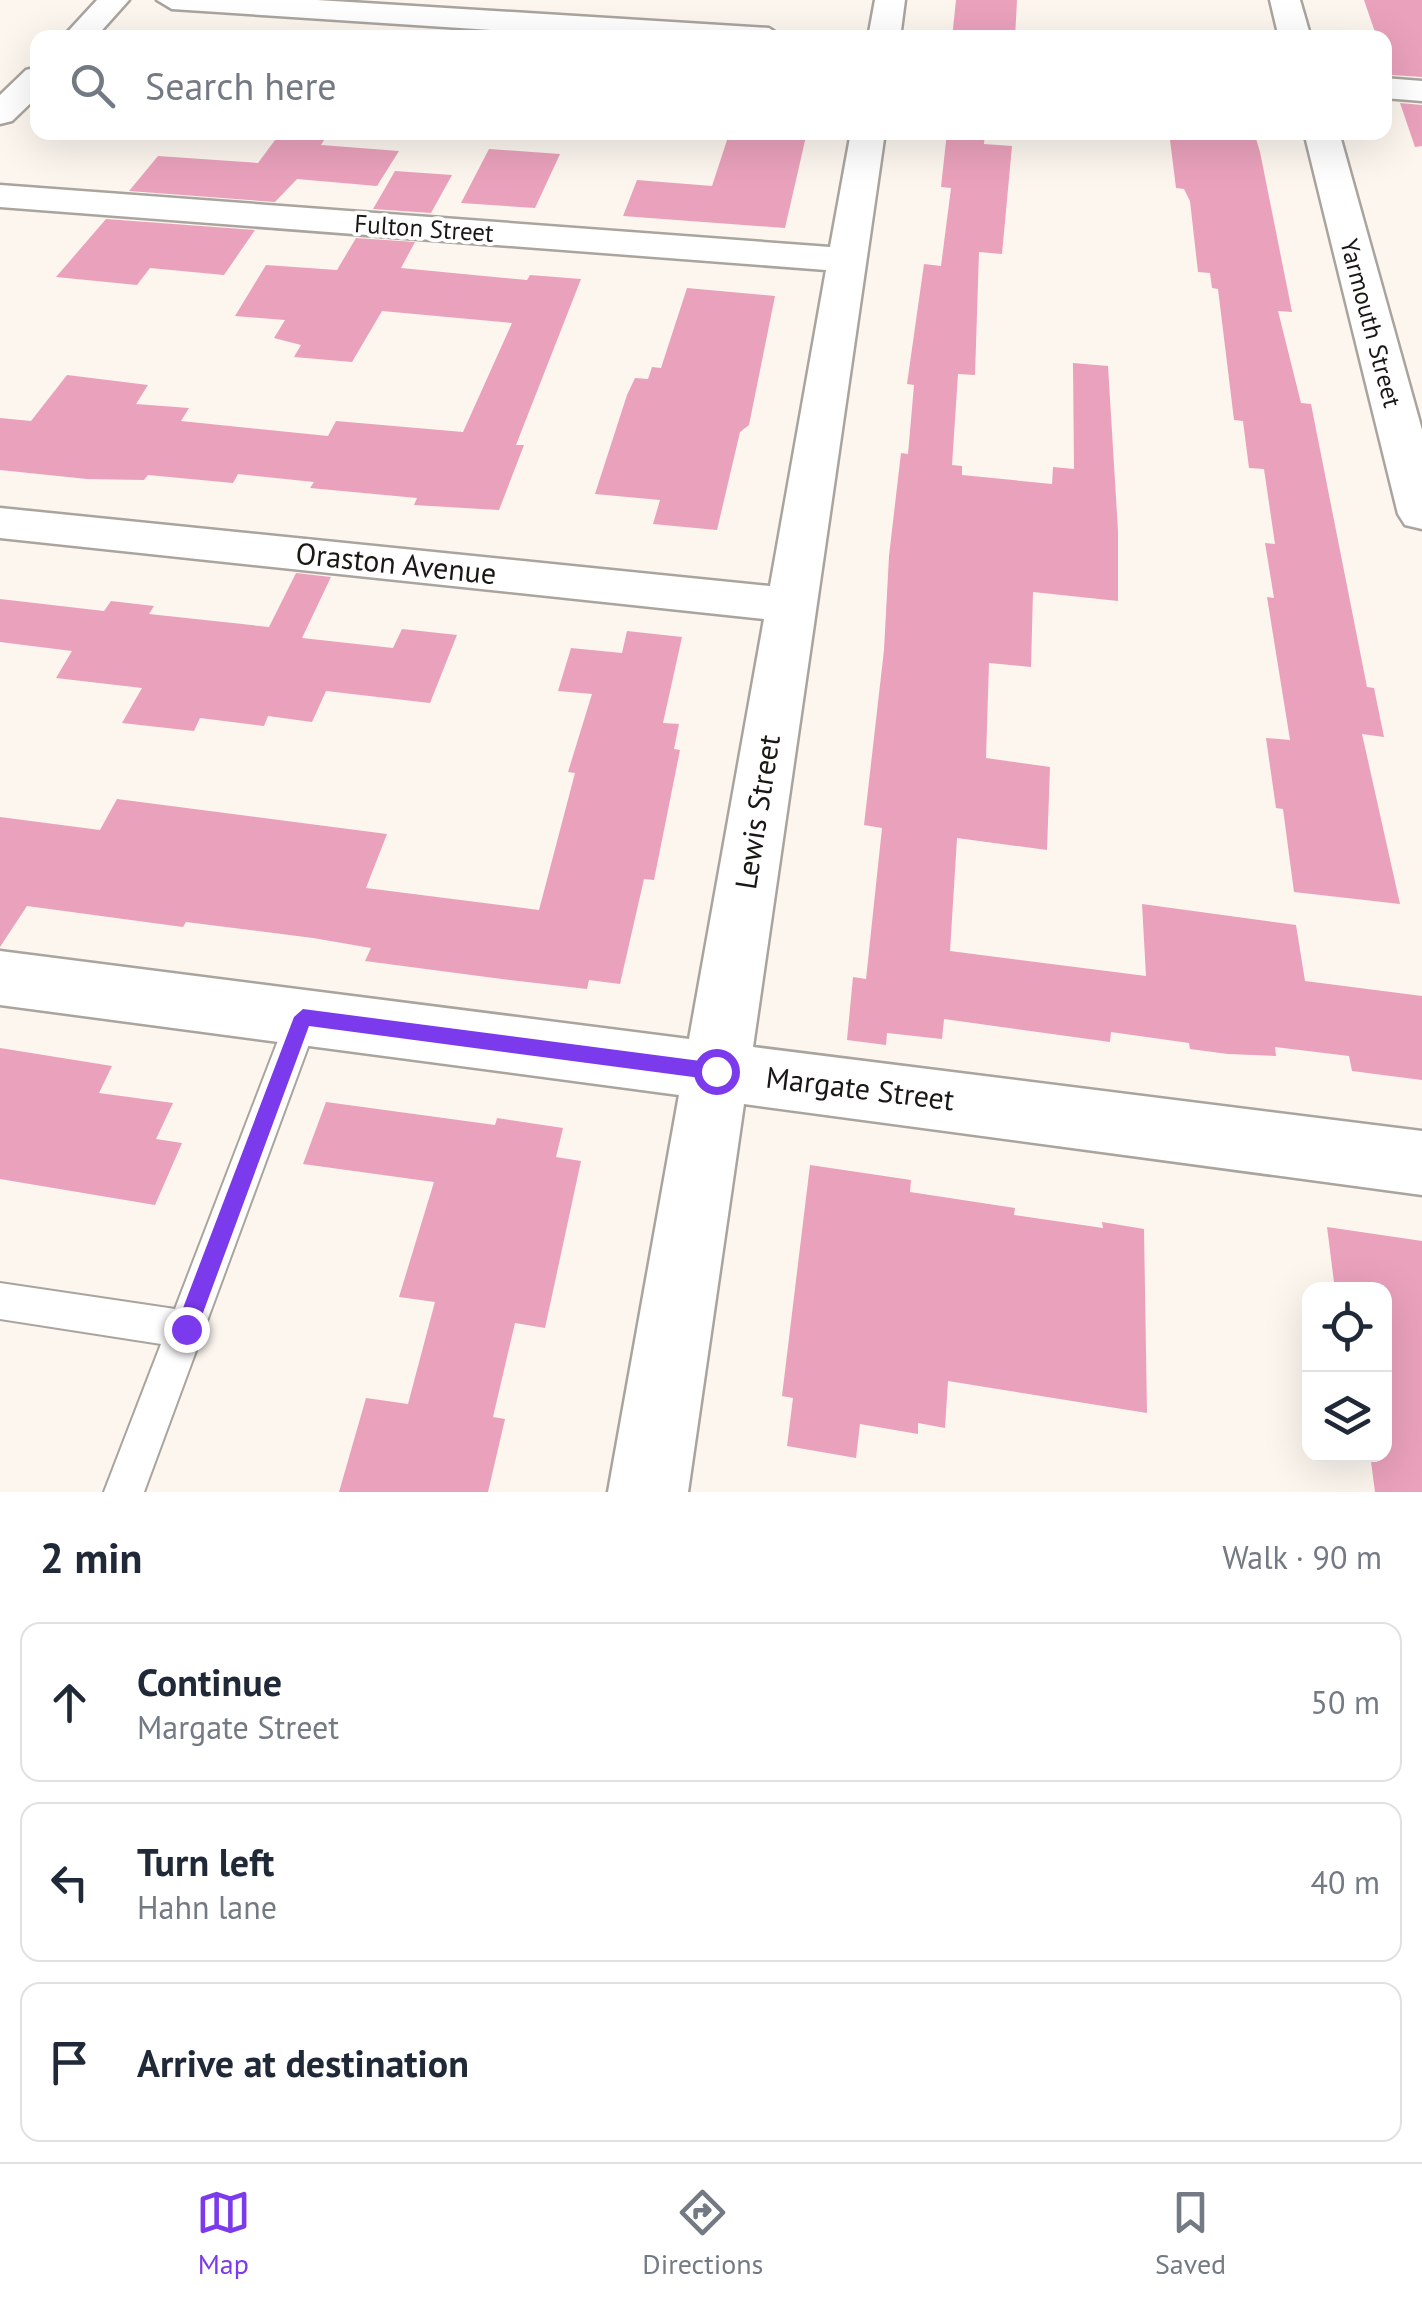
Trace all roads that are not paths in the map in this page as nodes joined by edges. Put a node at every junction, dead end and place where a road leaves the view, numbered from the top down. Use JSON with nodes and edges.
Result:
{"nodes":[{"id":1,"x":114,"y":0,"type":"edge"},
{"id":2,"x":172,"y":0,"type":"edge"},
{"id":3,"x":890,"y":0,"type":"edge"},
{"id":4,"x":1286,"y":0,"type":"edge"},
{"id":5,"x":502,"y":10,"type":"edge"},
{"id":6,"x":85,"y":30,"type":"edge"},
{"id":7,"x":693,"y":30,"type":"edge"},
{"id":8,"x":885,"y":30,"type":"edge"},
{"id":9,"x":1293,"y":30,"type":"edge"},
{"id":10,"x":30,"y":85,"type":"edge"},
{"id":11,"x":1392,"y":88,"type":"edge"},
{"id":12,"x":1422,"y":90,"type":"edge"},
{"id":13,"x":0,"y":114,"type":"edge"},
{"id":14,"x":867,"y":140,"type":"edge"},
{"id":15,"x":1322,"y":140,"type":"edge"},
{"id":16,"x":0,"y":196,"type":"edge"},
{"id":17,"x":848,"y":260,"type":"junction"},
{"id":18,"x":1422,"y":514,"type":"edge"},
{"id":19,"x":0,"y":523,"type":"edge"},
{"id":20,"x":792,"y":605,"type":"junction"},
{"id":21,"x":0,"y":978,"type":"edge"},
{"id":22,"x":303,"y":1017,"type":"junction"},
{"id":23,"x":716,"y":1071,"type":"junction"},
{"id":24,"x":1422,"y":1162,"type":"edge"},
{"id":25,"x":0,"y":1301,"type":"edge"},
{"id":26,"x":186,"y":1329,"type":"junction"},
{"id":27,"x":124,"y":1492,"type":"edge"},
{"id":28,"x":648,"y":1492,"type":"edge"}],
"edges":[{"from":1,"to":6,"type":"street"},
{"from":2,"to":5,"type":"street"},
{"from":3,"to":8,"type":"street"},
{"from":4,"to":9,"type":"street"},
{"from":5,"to":7,"type":"street"},
{"from":10,"to":13,"type":"street"},
{"from":11,"to":12,"type":"street"},
{"from":14,"to":17,"type":"street","name":"Lewis Street"},
{"from":15,"to":18,"type":"street","name":"Yarmouth Street"},
{"from":16,"to":17,"type":"street","name":"Fulton Street"},
{"from":17,"to":20,"type":"street","name":"Lewis Street"},
{"from":19,"to":20,"type":"street","name":"Oraston Avenue"},
{"from":20,"to":23,"type":"street","name":"Lewis Street"},
{"from":21,"to":22,"type":"street","name":"Margate Street"},
{"from":22,"to":23,"type":"street","name":"Margate Street"},
{"from":22,"to":26,"type":"lane"},
{"from":23,"to":24,"type":"street","name":"Margate Street"},
{"from":23,"to":28,"type":"street","name":"Lewis Street"},
{"from":25,"to":26,"type":"lane"},
{"from":26,"to":27,"type":"lane"}]}
